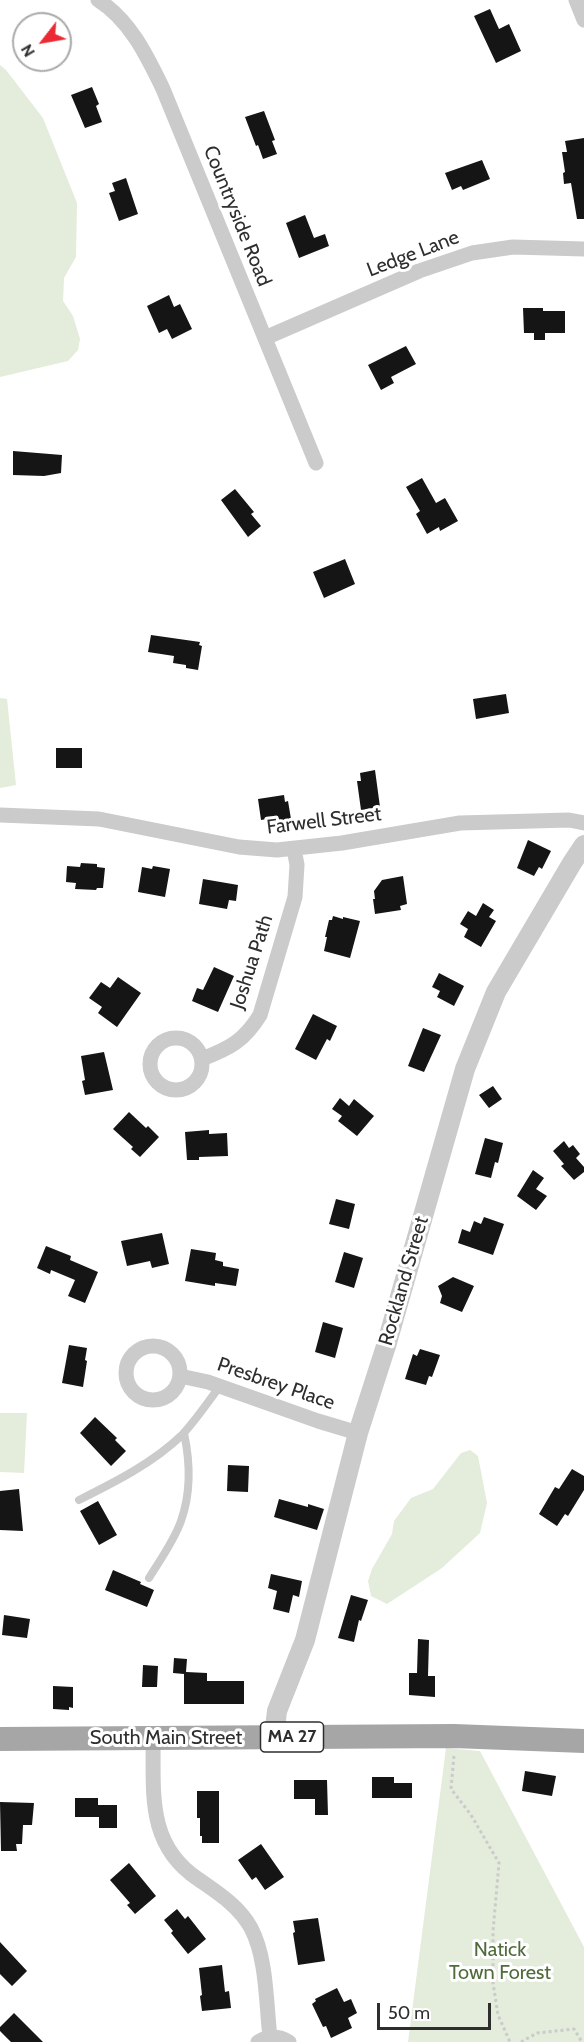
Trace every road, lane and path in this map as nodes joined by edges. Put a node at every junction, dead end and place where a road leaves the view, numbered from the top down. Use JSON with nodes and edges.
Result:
{"nodes":[{"id":1,"x":98,"y":0,"type":"edge"},
{"id":2,"x":576,"y":0,"type":"edge"},
{"id":3,"x":584,"y":20,"type":"edge"},
{"id":4,"x":584,"y":249,"type":"edge"},
{"id":5,"x":265,"y":338,"type":"junction"},
{"id":6,"x":316,"y":463,"type":"dead end"},
{"id":7,"x":0,"y":815,"type":"edge"},
{"id":8,"x":584,"y":823,"type":"edge"},
{"id":9,"x":584,"y":845,"type":"edge"},
{"id":10,"x":294,"y":849,"type":"junction"},
{"id":11,"x":202,"y":1059,"type":"dead end"},
{"id":12,"x":180,"y":1376,"type":"dead end"},
{"id":13,"x":220,"y":1386,"type":"junction"},
{"id":14,"x":184,"y":1433,"type":"junction"},
{"id":15,"x":358,"y":1433,"type":"junction"},
{"id":16,"x":79,"y":1500,"type":"dead end"},
{"id":17,"x":149,"y":1578,"type":"dead end"},
{"id":18,"x":274,"y":1737,"type":"junction"},
{"id":19,"x":153,"y":1738,"type":"junction"},
{"id":20,"x":0,"y":1739,"type":"edge"},
{"id":21,"x":584,"y":1741,"type":"edge"},
{"id":22,"x":454,"y":1751,"type":"dead end"},
{"id":23,"x":264,"y":2039,"type":"edge"},
{"id":24,"x":289,"y":2042,"type":"edge"},
{"id":25,"x":510,"y":2042,"type":"edge"},
{"id":26,"x":521,"y":2042,"type":"edge"},
{"id":27,"x":582,"y":2042,"type":"edge"}],
"edges":[{"from":1,"to":5,"type":"street","name":"Countryside Road"},
{"from":2,"to":3,"type":"street"},
{"from":4,"to":5,"type":"street","name":"Ledge Lane"},
{"from":5,"to":6,"type":"street","name":"Countryside Road"},
{"from":7,"to":10,"type":"street","name":"Farwell Street"},
{"from":8,"to":10,"type":"street","name":"Farwell Street"},
{"from":9,"to":15,"type":"street","name":"Rockland Street"},
{"from":10,"to":11,"type":"street","name":"Joshua Path"},
{"from":12,"to":13,"type":"street","name":"Presbrey Place"},
{"from":13,"to":14,"type":"lane"},
{"from":13,"to":15,"type":"street","name":"Presbrey Place"},
{"from":14,"to":16,"type":"lane"},
{"from":14,"to":17,"type":"lane"},
{"from":15,"to":18,"type":"street","name":"Rockland Street"},
{"from":18,"to":19,"type":"main road","name":"South Main Street","number":"MA 27"},
{"from":18,"to":21,"type":"main road","name":"South Main Street","number":"MA 27"},
{"from":19,"to":20,"type":"main road","name":"South Main Street","number":"MA 27"},
{"from":19,"to":23,"type":"street"},
{"from":22,"to":25,"type":"path"},
{"from":23,"to":24,"type":"street"},
{"from":26,"to":27,"type":"path"}]}
